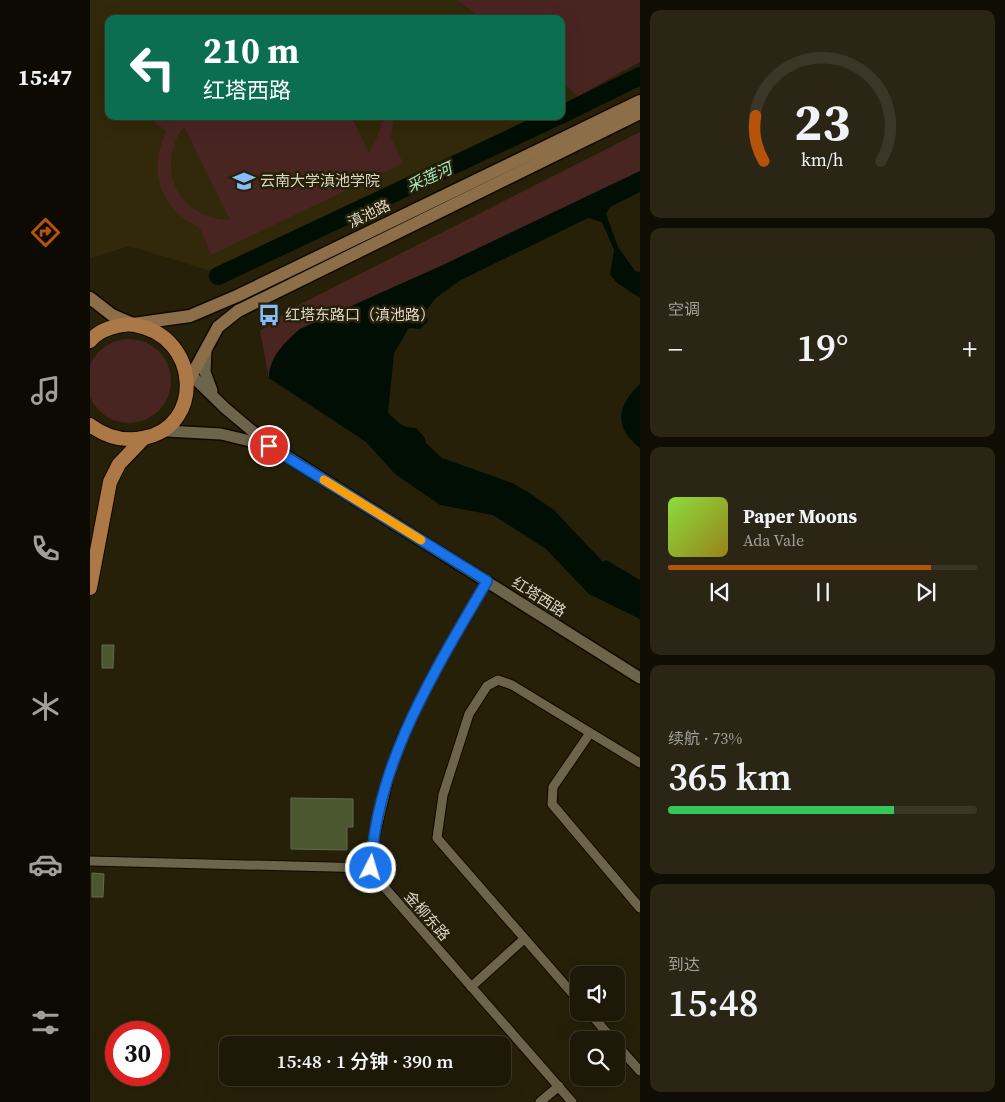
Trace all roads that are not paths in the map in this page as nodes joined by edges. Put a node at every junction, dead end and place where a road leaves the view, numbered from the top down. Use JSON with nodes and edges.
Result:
{"nodes":[{"id":1,"x":640,"y":101,"type":"edge"},
{"id":2,"x":640,"y":113,"type":"edge"},
{"id":3,"x":90,"y":298,"type":"edge"},
{"id":4,"x":133,"y":324,"type":"junction"},
{"id":5,"x":90,"y":341,"type":"edge"},
{"id":6,"x":206,"y":349,"type":"junction"},
{"id":7,"x":188,"y":376,"type":"junction"},
{"id":8,"x":214,"y":395,"type":"junction"},
{"id":9,"x":90,"y":425,"type":"edge"},
{"id":10,"x":166,"y":430,"type":"junction"},
{"id":11,"x":145,"y":438,"type":"junction"},
{"id":12,"x":269,"y":446,"type":"junction"},
{"id":13,"x":487,"y":581,"type":"junction"},
{"id":14,"x":90,"y":588,"type":"edge"},
{"id":15,"x":640,"y":678,"type":"edge"},
{"id":16,"x":590,"y":733,"type":"junction"},
{"id":17,"x":640,"y":763,"type":"edge"},
{"id":18,"x":90,"y":861,"type":"edge"},
{"id":19,"x":371,"y":868,"type":"junction"},
{"id":20,"x":640,"y":908,"type":"edge"},
{"id":21,"x":524,"y":938,"type":"junction"},
{"id":22,"x":471,"y":987,"type":"junction"},
{"id":23,"x":570,"y":991,"type":"edge"},
{"id":24,"x":597,"y":1021,"type":"edge"},
{"id":25,"x":605,"y":1031,"type":"edge"},
{"id":26,"x":625,"y":1054,"type":"edge"},
{"id":27,"x":640,"y":1071,"type":"edge"},
{"id":28,"x":558,"y":1086,"type":"junction"},
{"id":29,"x":540,"y":1102,"type":"edge"},
{"id":30,"x":572,"y":1102,"type":"edge"}],
"edges":[{"from":1,"to":4,"type":"main road","name":"滇池路"},
{"from":2,"to":6,"type":"main road","name":"滇池路"},
{"from":3,"to":4,"type":"main road"},
{"from":4,"to":5,"type":"main road"},
{"from":4,"to":7,"type":"main road"},
{"from":6,"to":7,"type":"main road","name":"滇池路"},
{"from":6,"to":8,"type":"street"},
{"from":7,"to":8,"type":"street"},
{"from":7,"to":10,"type":"main road"},
{"from":8,"to":12,"type":"street"},
{"from":9,"to":11,"type":"main road"},
{"from":10,"to":11,"type":"main road"},
{"from":10,"to":12,"type":"street"},
{"from":11,"to":14,"type":"main road"},
{"from":12,"to":13,"type":"street","name":"红塔西路"},
{"from":13,"to":15,"type":"street","name":"红塔西路"},
{"from":13,"to":19,"type":"street"},
{"from":16,"to":17,"type":"street"},
{"from":16,"to":20,"type":"street"},
{"from":16,"to":21,"type":"street"},
{"from":18,"to":19,"type":"street"},
{"from":19,"to":22,"type":"street","name":"金柳东路"},
{"from":21,"to":22,"type":"street"},
{"from":21,"to":23,"type":"street"},
{"from":22,"to":28,"type":"street","name":"金柳东路"},
{"from":24,"to":25,"type":"street"},
{"from":26,"to":27,"type":"street"},
{"from":28,"to":29,"type":"street"},
{"from":28,"to":30,"type":"street","name":"金柳东路"}]}
